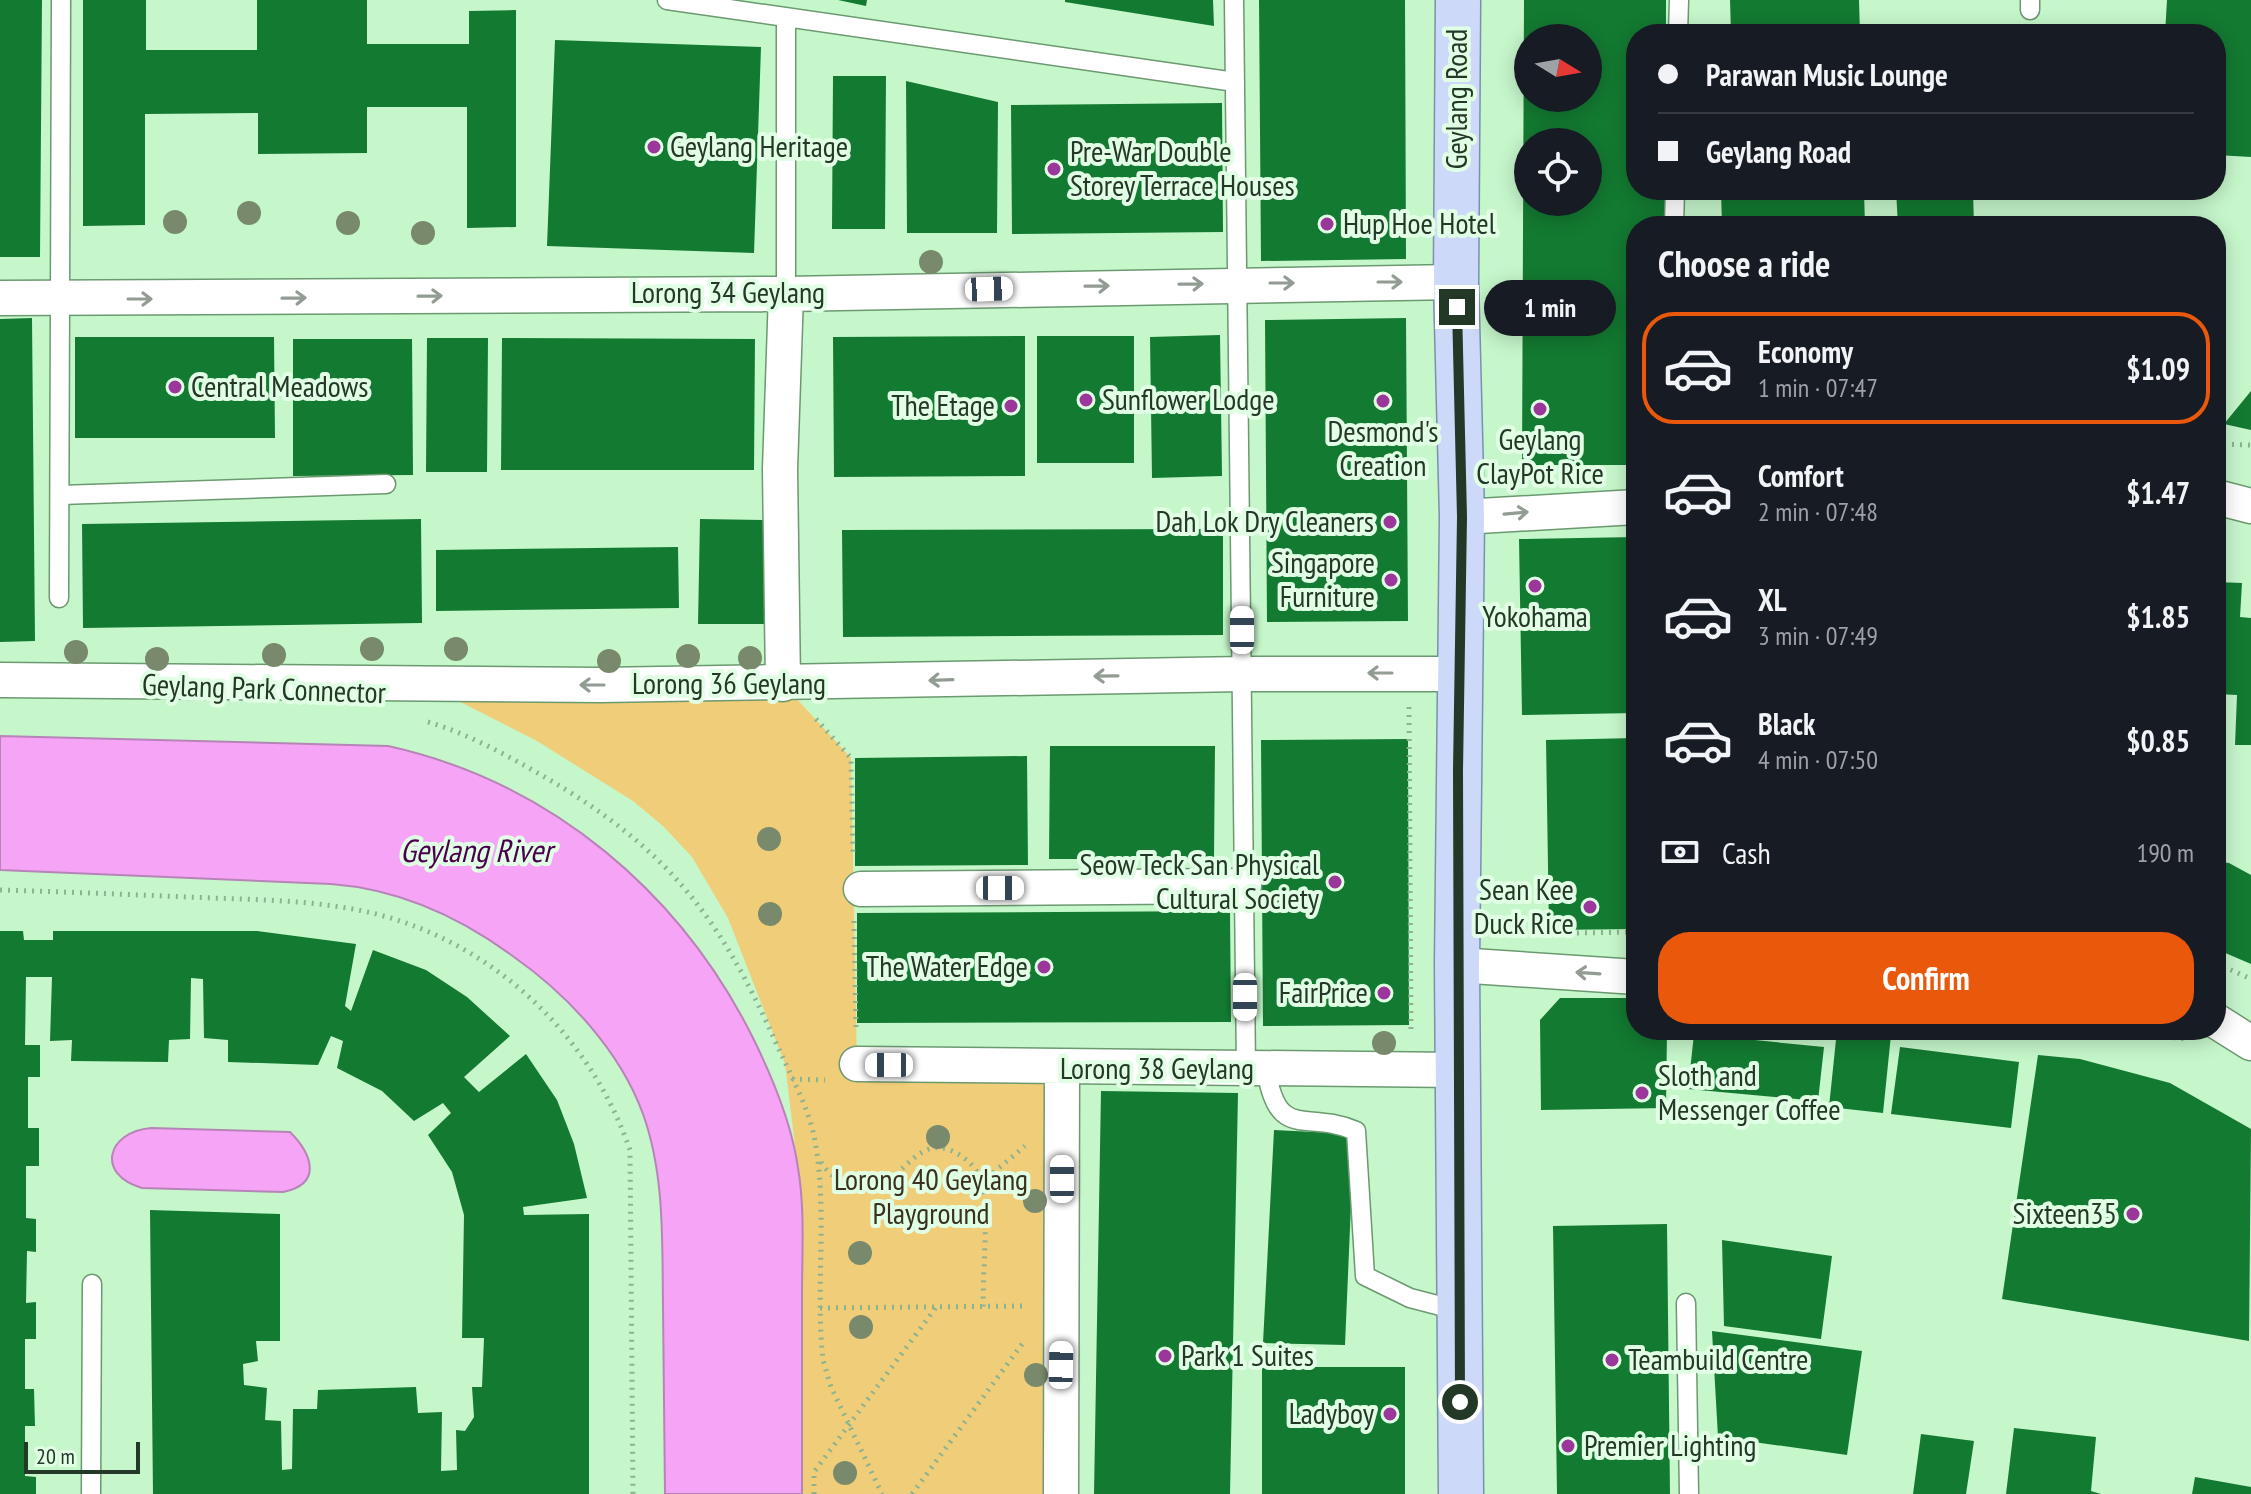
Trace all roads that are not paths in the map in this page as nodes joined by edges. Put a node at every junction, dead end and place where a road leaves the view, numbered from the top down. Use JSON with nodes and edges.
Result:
{"nodes":[{"id":1,"x":61,"y":0,"type":"edge"},
{"id":2,"x":667,"y":0,"type":"edge"},
{"id":3,"x":1234,"y":0,"type":"edge"},
{"id":4,"x":1458,"y":0,"type":"edge"},
{"id":5,"x":1679,"y":0,"type":"edge"},
{"id":6,"x":786,"y":19,"type":"junction"},
{"id":7,"x":1678,"y":24,"type":"edge"},
{"id":8,"x":1235,"y":82,"type":"junction"},
{"id":9,"x":1456,"y":282,"type":"junction"},
{"id":10,"x":1239,"y":283,"type":"junction"},
{"id":11,"x":786,"y":294,"type":"junction"},
{"id":12,"x":0,"y":298,"type":"edge"},
{"id":13,"x":62,"y":299,"type":"junction"},
{"id":14,"x":386,"y":484,"type":"dead end"},
{"id":15,"x":60,"y":495,"type":"junction"},
{"id":16,"x":2226,"y":500,"type":"edge"},
{"id":17,"x":2251,"y":506,"type":"edge"},
{"id":18,"x":1626,"y":508,"type":"edge"},
{"id":19,"x":1462,"y":517,"type":"junction"},
{"id":20,"x":59,"y":598,"type":"dead end"},
{"id":21,"x":1243,"y":674,"type":"junction"},
{"id":22,"x":1458,"y":674,"type":"junction"},
{"id":23,"x":0,"y":680,"type":"edge"},
{"id":24,"x":783,"y":684,"type":"junction"},
{"id":25,"x":1244,"y":886,"type":"junction"},
{"id":26,"x":861,"y":889,"type":"dead end"},
{"id":27,"x":1457,"y":965,"type":"junction"},
{"id":28,"x":1626,"y":976,"type":"edge"},
{"id":29,"x":2226,"y":1036,"type":"edge"},
{"id":30,"x":2251,"y":1043,"type":"edge"},
{"id":31,"x":857,"y":1064,"type":"dead end"},
{"id":32,"x":1062,"y":1069,"type":"junction"},
{"id":33,"x":1256,"y":1069,"type":"junction"},
{"id":34,"x":1458,"y":1070,"type":"junction"},
{"id":35,"x":92,"y":1284,"type":"dead end"},
{"id":36,"x":1686,"y":1303,"type":"dead end"},
{"id":37,"x":1460,"y":1311,"type":"junction"},
{"id":38,"x":91,"y":1494,"type":"edge"},
{"id":39,"x":1061,"y":1494,"type":"edge"},
{"id":40,"x":1461,"y":1494,"type":"edge"},
{"id":41,"x":1689,"y":1494,"type":"edge"}],
"edges":[{"from":1,"to":13,"type":"lane"},
{"from":2,"to":6,"type":"lane"},
{"from":3,"to":8,"type":"lane"},
{"from":4,"to":9,"type":"main road","name":"Geylang Road"},
{"from":5,"to":7,"type":"lane"},
{"from":6,"to":8,"type":"lane"},
{"from":6,"to":11,"type":"lane"},
{"from":8,"to":10,"type":"lane"},
{"from":10,"to":9,"type":"street","name":"Lorong 34 Geylang","one_way":true},
{"from":9,"to":19,"type":"main road","name":"Geylang Road"},
{"from":11,"to":10,"type":"street","name":"Lorong 34 Geylang","one_way":true},
{"from":10,"to":21,"type":"lane"},
{"from":13,"to":11,"type":"street","name":"Lorong 34 Geylang","one_way":true},
{"from":11,"to":24,"type":"street"},
{"from":12,"to":13,"type":"street","name":"Lorong 34 Geylang"},
{"from":13,"to":15,"type":"lane"},
{"from":14,"to":15,"type":"lane"},
{"from":15,"to":20,"type":"lane"},
{"from":16,"to":17,"type":"street"},
{"from":19,"to":18,"type":"street","one_way":true},
{"from":19,"to":22,"type":"main road","name":"Geylang Road"},
{"from":22,"to":21,"type":"street","name":"Lorong 36 Geylang","one_way":true},
{"from":21,"to":24,"type":"street","name":"Lorong 36 Geylang","one_way":true},
{"from":21,"to":25,"type":"lane"},
{"from":22,"to":27,"type":"main road","name":"Geylang Road"},
{"from":24,"to":23,"type":"street","name":"Lorong 36 Geylang","one_way":true},
{"from":25,"to":26,"type":"street"},
{"from":25,"to":33,"type":"lane"},
{"from":28,"to":27,"type":"street","one_way":true},
{"from":27,"to":34,"type":"main road","name":"Geylang Road"},
{"from":29,"to":30,"type":"street"},
{"from":31,"to":32,"type":"street","name":"Lorong 38 Geylang"},
{"from":32,"to":33,"type":"street","name":"Lorong 38 Geylang"},
{"from":32,"to":39,"type":"street"},
{"from":33,"to":34,"type":"street","name":"Lorong 38 Geylang"},
{"from":33,"to":37,"type":"lane"},
{"from":34,"to":37,"type":"main road","name":"Geylang Road"},
{"from":35,"to":38,"type":"lane"},
{"from":36,"to":41,"type":"lane"},
{"from":37,"to":40,"type":"main road","name":"Geylang Road"}]}
